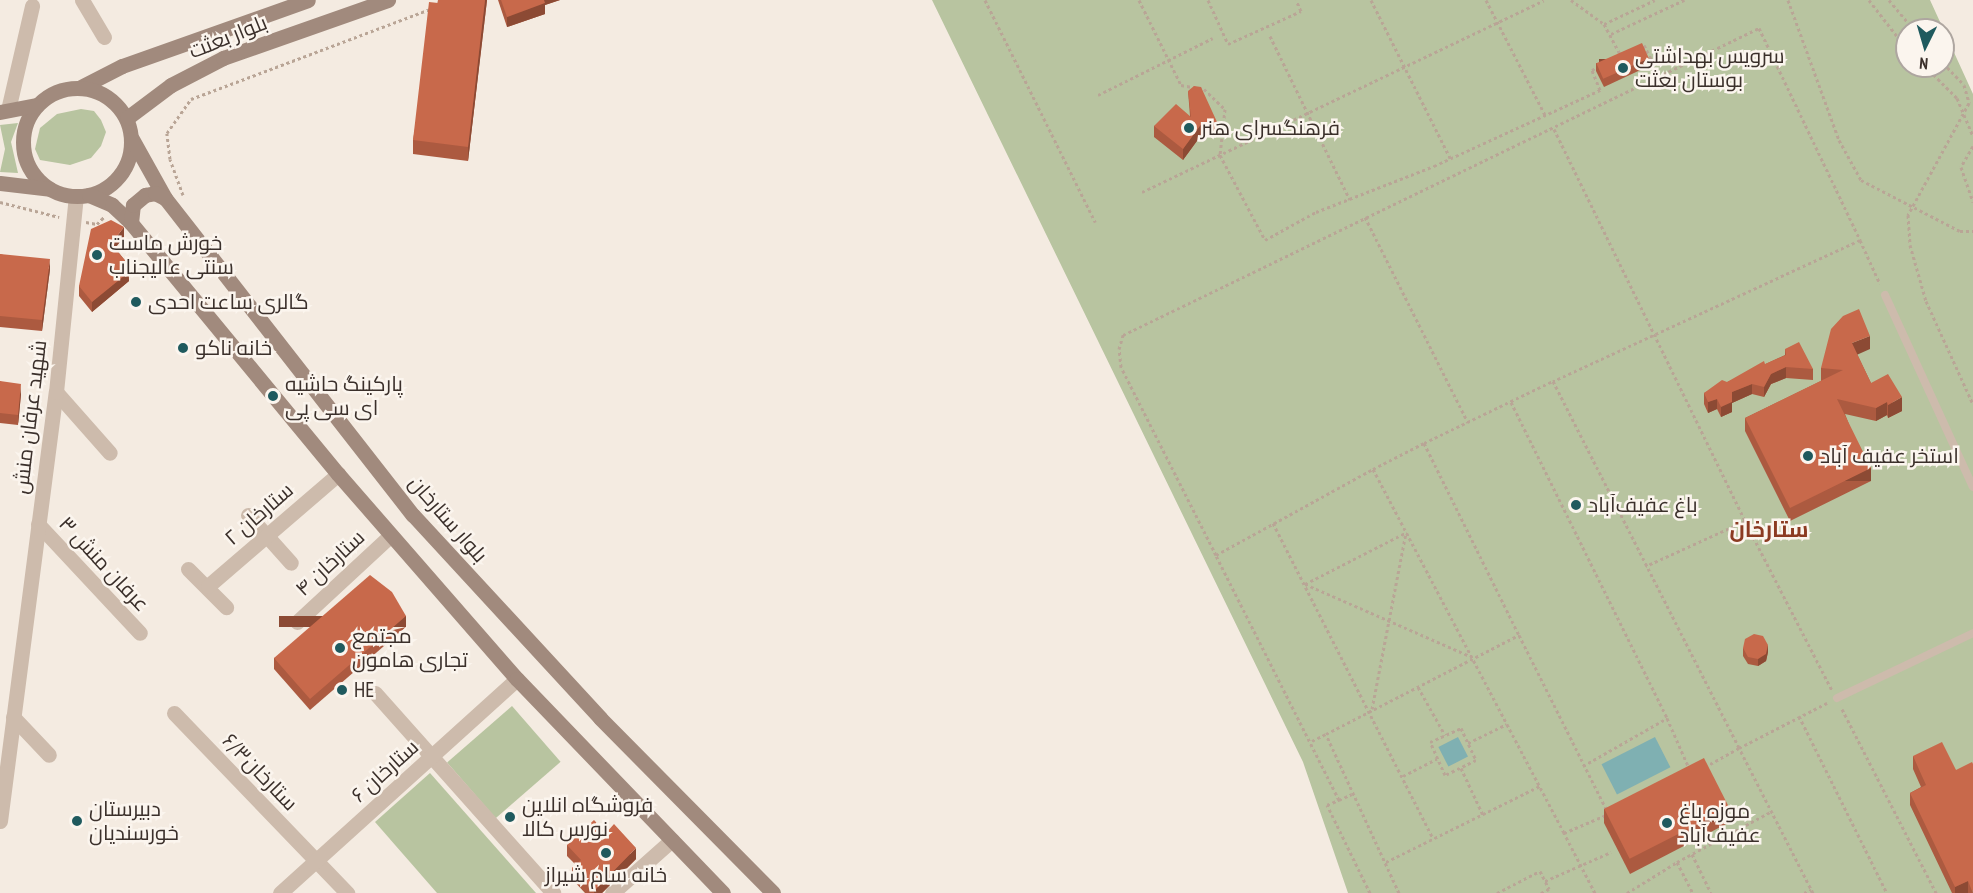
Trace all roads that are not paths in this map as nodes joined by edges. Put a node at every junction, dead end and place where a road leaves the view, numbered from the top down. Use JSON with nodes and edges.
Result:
{"nodes":[{"id":1,"x":82,"y":0,"type":"edge"},
{"id":2,"x":308,"y":0,"type":"edge"},
{"id":3,"x":388,"y":0,"type":"edge"},
{"id":4,"x":32,"y":6,"type":"dead end"},
{"id":5,"x":104,"y":38,"type":"dead end"},
{"id":6,"x":81,"y":87,"type":"junction"},
{"id":7,"x":37,"y":105,"type":"junction"},
{"id":8,"x":4,"y":111,"type":"edge"},
{"id":9,"x":127,"y":118,"type":"junction"},
{"id":10,"x":132,"y":139,"type":"junction"},
{"id":11,"x":0,"y":183,"type":"edge"},
{"id":12,"x":50,"y":189,"type":"junction"},
{"id":13,"x":83,"y":196,"type":"junction"},
{"id":14,"x":165,"y":198,"type":"junction"},
{"id":15,"x":131,"y":223,"type":"junction"},
{"id":16,"x":1885,"y":295,"type":"road end"},
{"id":17,"x":56,"y":393,"type":"junction"},
{"id":18,"x":110,"y":453,"type":"dead end"},
{"id":19,"x":338,"y":474,"type":"junction"},
{"id":20,"x":1973,"y":486,"type":"edge"},
{"id":21,"x":248,"y":515,"type":"dead end"},
{"id":22,"x":38,"y":524,"type":"junction"},
{"id":23,"x":391,"y":535,"type":"junction"},
{"id":24,"x":266,"y":536,"type":"junction"},
{"id":25,"x":291,"y":562,"type":"dead end"},
{"id":26,"x":188,"y":568,"type":"dead end"},
{"id":27,"x":208,"y":586,"type":"junction"},
{"id":28,"x":226,"y":607,"type":"dead end"},
{"id":29,"x":297,"y":622,"type":"dead end"},
{"id":30,"x":140,"y":633,"type":"dead end"},
{"id":31,"x":1973,"y":633,"type":"edge"},
{"id":32,"x":518,"y":680,"type":"junction"},
{"id":33,"x":375,"y":693,"type":"dead end"},
{"id":34,"x":1837,"y":698,"type":"road end"},
{"id":35,"x":174,"y":713,"type":"dead end"},
{"id":36,"x":13,"y":717,"type":"junction"},
{"id":37,"x":50,"y":755,"type":"dead end"},
{"id":38,"x":432,"y":756,"type":"junction"},
{"id":39,"x":0,"y":821,"type":"edge"},
{"id":40,"x":672,"y":840,"type":"junction"},
{"id":41,"x":315,"y":861,"type":"junction"},
{"id":42,"x":280,"y":893,"type":"edge"},
{"id":43,"x":347,"y":893,"type":"edge"},
{"id":44,"x":553,"y":893,"type":"edge"},
{"id":45,"x":612,"y":893,"type":"edge"},
{"id":46,"x":723,"y":893,"type":"edge"},
{"id":47,"x":773,"y":893,"type":"edge"}],
"edges":[{"from":1,"to":5,"type":"street"},
{"from":2,"to":6,"type":"main road","name":"بلوار بعثت"},
{"from":3,"to":9,"type":"main road","name":"بلوار بعثت"},
{"from":4,"to":8,"type":"street"},
{"from":6,"to":7,"type":"main road"},
{"from":6,"to":9,"type":"main road"},
{"from":7,"to":8,"type":"main road"},
{"from":7,"to":12,"type":"main road"},
{"from":9,"to":10,"type":"main road"},
{"from":10,"to":13,"type":"main road"},
{"from":10,"to":14,"type":"main road","name":"بلوار ستارخان"},
{"from":11,"to":12,"type":"main road"},
{"from":12,"to":13,"type":"main road"},
{"from":13,"to":15,"type":"main road"},
{"from":13,"to":17,"type":"street","name":"شهید عرفان منش"},
{"from":14,"to":15,"type":"main road"},
{"from":14,"to":47,"type":"main road","name":"بلوار ستارخان"},
{"from":15,"to":19,"type":"main road"},
{"from":16,"to":20,"type":"lane"},
{"from":17,"to":18,"type":"street"},
{"from":17,"to":22,"type":"street","name":"شهید عرفان منش"},
{"from":19,"to":23,"type":"main road"},
{"from":19,"to":24,"type":"street","name":"۲ ستارخان"},
{"from":21,"to":24,"type":"street"},
{"from":22,"to":30,"type":"street","name":"۳ عرفان منش"},
{"from":22,"to":36,"type":"street","name":"شهید عرفان منش"},
{"from":23,"to":29,"type":"street","name":"۴ ستارخان"},
{"from":23,"to":32,"type":"main road"},
{"from":24,"to":25,"type":"street"},
{"from":24,"to":27,"type":"street","name":"۲ ستارخان"},
{"from":26,"to":27,"type":"street"},
{"from":27,"to":28,"type":"street"},
{"from":31,"to":34,"type":"lane"},
{"from":32,"to":38,"type":"street","name":"ستارخان ۶"},
{"from":32,"to":40,"type":"main road"},
{"from":33,"to":38,"type":"street"},
{"from":35,"to":41,"type":"street","name":"ستارخان۶/۳"},
{"from":36,"to":37,"type":"street"},
{"from":36,"to":39,"type":"street","name":"شهید عرفان منش"},
{"from":38,"to":41,"type":"street","name":"ستارخان ۶"},
{"from":38,"to":44,"type":"street"},
{"from":40,"to":45,"type":"street"},
{"from":40,"to":46,"type":"main road"},
{"from":41,"to":42,"type":"street","name":"ستارخان ۶"},
{"from":41,"to":43,"type":"street","name":"ستارخان۶/۳"}]}
